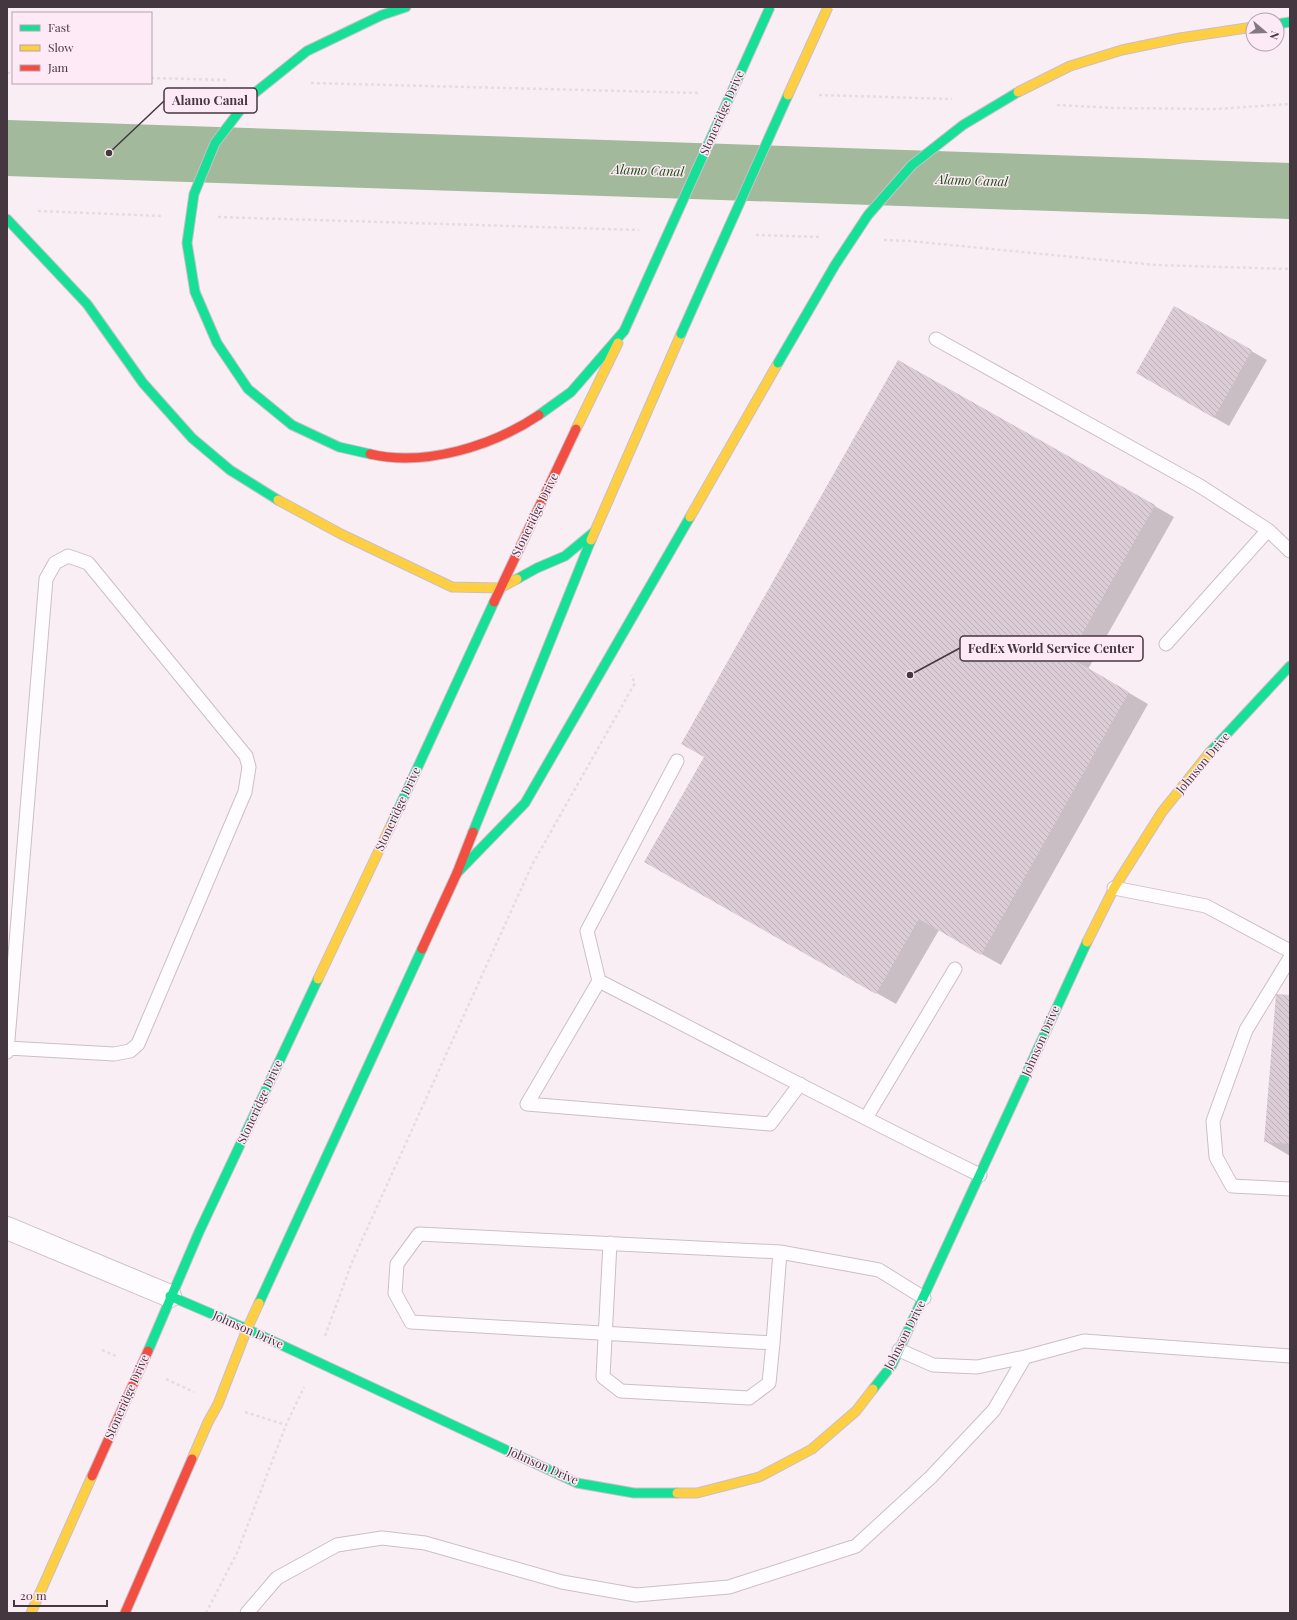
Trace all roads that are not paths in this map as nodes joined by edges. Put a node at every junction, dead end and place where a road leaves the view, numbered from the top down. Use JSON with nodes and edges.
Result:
{"nodes":[{"id":1,"x":406,"y":7,"type":"edge"},
{"id":2,"x":770,"y":7,"type":"edge"},
{"id":3,"x":828,"y":7,"type":"edge"},
{"id":4,"x":1245,"y":28,"type":"edge"},
{"id":5,"x":7,"y":218,"type":"edge"},
{"id":6,"x":624,"y":331,"type":"junction"},
{"id":7,"x":936,"y":339,"type":"dead end"},
{"id":8,"x":1268,"y":530,"type":"junction"},
{"id":9,"x":594,"y":532,"type":"junction"},
{"id":10,"x":1290,"y":551,"type":"edge"},
{"id":11,"x":500,"y":588,"type":"junction"},
{"id":12,"x":1166,"y":644,"type":"dead end"},
{"id":13,"x":1290,"y":666,"type":"edge"},
{"id":14,"x":678,"y":761,"type":"dead end"},
{"id":15,"x":457,"y":873,"type":"junction"},
{"id":16,"x":1114,"y":888,"type":"junction"},
{"id":17,"x":1290,"y":951,"type":"edge"},
{"id":18,"x":1290,"y":958,"type":"edge"},
{"id":19,"x":955,"y":969,"type":"dead end"},
{"id":20,"x":599,"y":981,"type":"junction"},
{"id":21,"x":8,"y":1050,"type":"edge"},
{"id":22,"x":800,"y":1084,"type":"junction"},
{"id":23,"x":866,"y":1118,"type":"junction"},
{"id":24,"x":980,"y":1175,"type":"junction"},
{"id":25,"x":1290,"y":1189,"type":"edge"},
{"id":26,"x":7,"y":1228,"type":"edge"},
{"id":27,"x":610,"y":1243,"type":"junction"},
{"id":28,"x":780,"y":1252,"type":"junction"},
{"id":29,"x":170,"y":1296,"type":"junction"},
{"id":30,"x":924,"y":1298,"type":"junction"},
{"id":31,"x":247,"y":1329,"type":"junction"},
{"id":32,"x":606,"y":1333,"type":"junction"},
{"id":33,"x":773,"y":1343,"type":"junction"},
{"id":34,"x":899,"y":1350,"type":"junction"},
{"id":35,"x":1290,"y":1356,"type":"edge"},
{"id":36,"x":1025,"y":1357,"type":"junction"},
{"id":37,"x":31,"y":1613,"type":"edge"},
{"id":38,"x":125,"y":1613,"type":"edge"},
{"id":39,"x":247,"y":1613,"type":"edge"}],
"edges":[{"from":1,"to":6,"type":"main road","bridge":true},
{"from":2,"to":6,"type":"main road","name":"Stoneridge Drive","bridge":true},
{"from":3,"to":9,"type":"main road","bridge":true},
{"from":4,"to":15,"type":"main road","bridge":true},
{"from":5,"to":11,"type":"main road"},
{"from":6,"to":11,"type":"main road","name":"Stoneridge Drive"},
{"from":7,"to":8,"type":"lane"},
{"from":8,"to":10,"type":"lane"},
{"from":8,"to":12,"type":"lane"},
{"from":9,"to":11,"type":"main road"},
{"from":9,"to":15,"type":"main road"},
{"from":11,"to":29,"type":"main road","name":"Stoneridge Drive"},
{"from":13,"to":16,"type":"main road","name":"Johnson Drive"},
{"from":14,"to":20,"type":"lane"},
{"from":15,"to":31,"type":"main road"},
{"from":16,"to":17,"type":"lane"},
{"from":16,"to":24,"type":"main road","name":"Johnson Drive"},
{"from":18,"to":25,"type":"lane"},
{"from":19,"to":23,"type":"lane"},
{"from":20,"to":22,"type":"lane"},
{"from":20,"to":22,"type":"lane"},
{"from":21,"to":21,"type":"lane"},
{"from":22,"to":23,"type":"lane"},
{"from":23,"to":24,"type":"lane"},
{"from":24,"to":30,"type":"main road","name":"Johnson Drive"},
{"from":26,"to":29,"type":"street","name":"Johnson Drive"},
{"from":27,"to":28,"type":"lane"},
{"from":27,"to":32,"type":"lane"},
{"from":27,"to":32,"type":"lane"},
{"from":28,"to":30,"type":"lane"},
{"from":28,"to":33,"type":"lane"},
{"from":29,"to":31,"type":"main road","name":"Johnson Drive"},
{"from":29,"to":37,"type":"main road","name":"Stoneridge Drive"},
{"from":30,"to":34,"type":"main road","name":"Johnson Drive"},
{"from":31,"to":34,"type":"main road","name":"Johnson Drive"},
{"from":31,"to":38,"type":"main road"},
{"from":32,"to":33,"type":"lane"},
{"from":32,"to":33,"type":"lane"},
{"from":34,"to":36,"type":"lane"},
{"from":35,"to":36,"type":"lane"},
{"from":36,"to":39,"type":"lane"}]}
